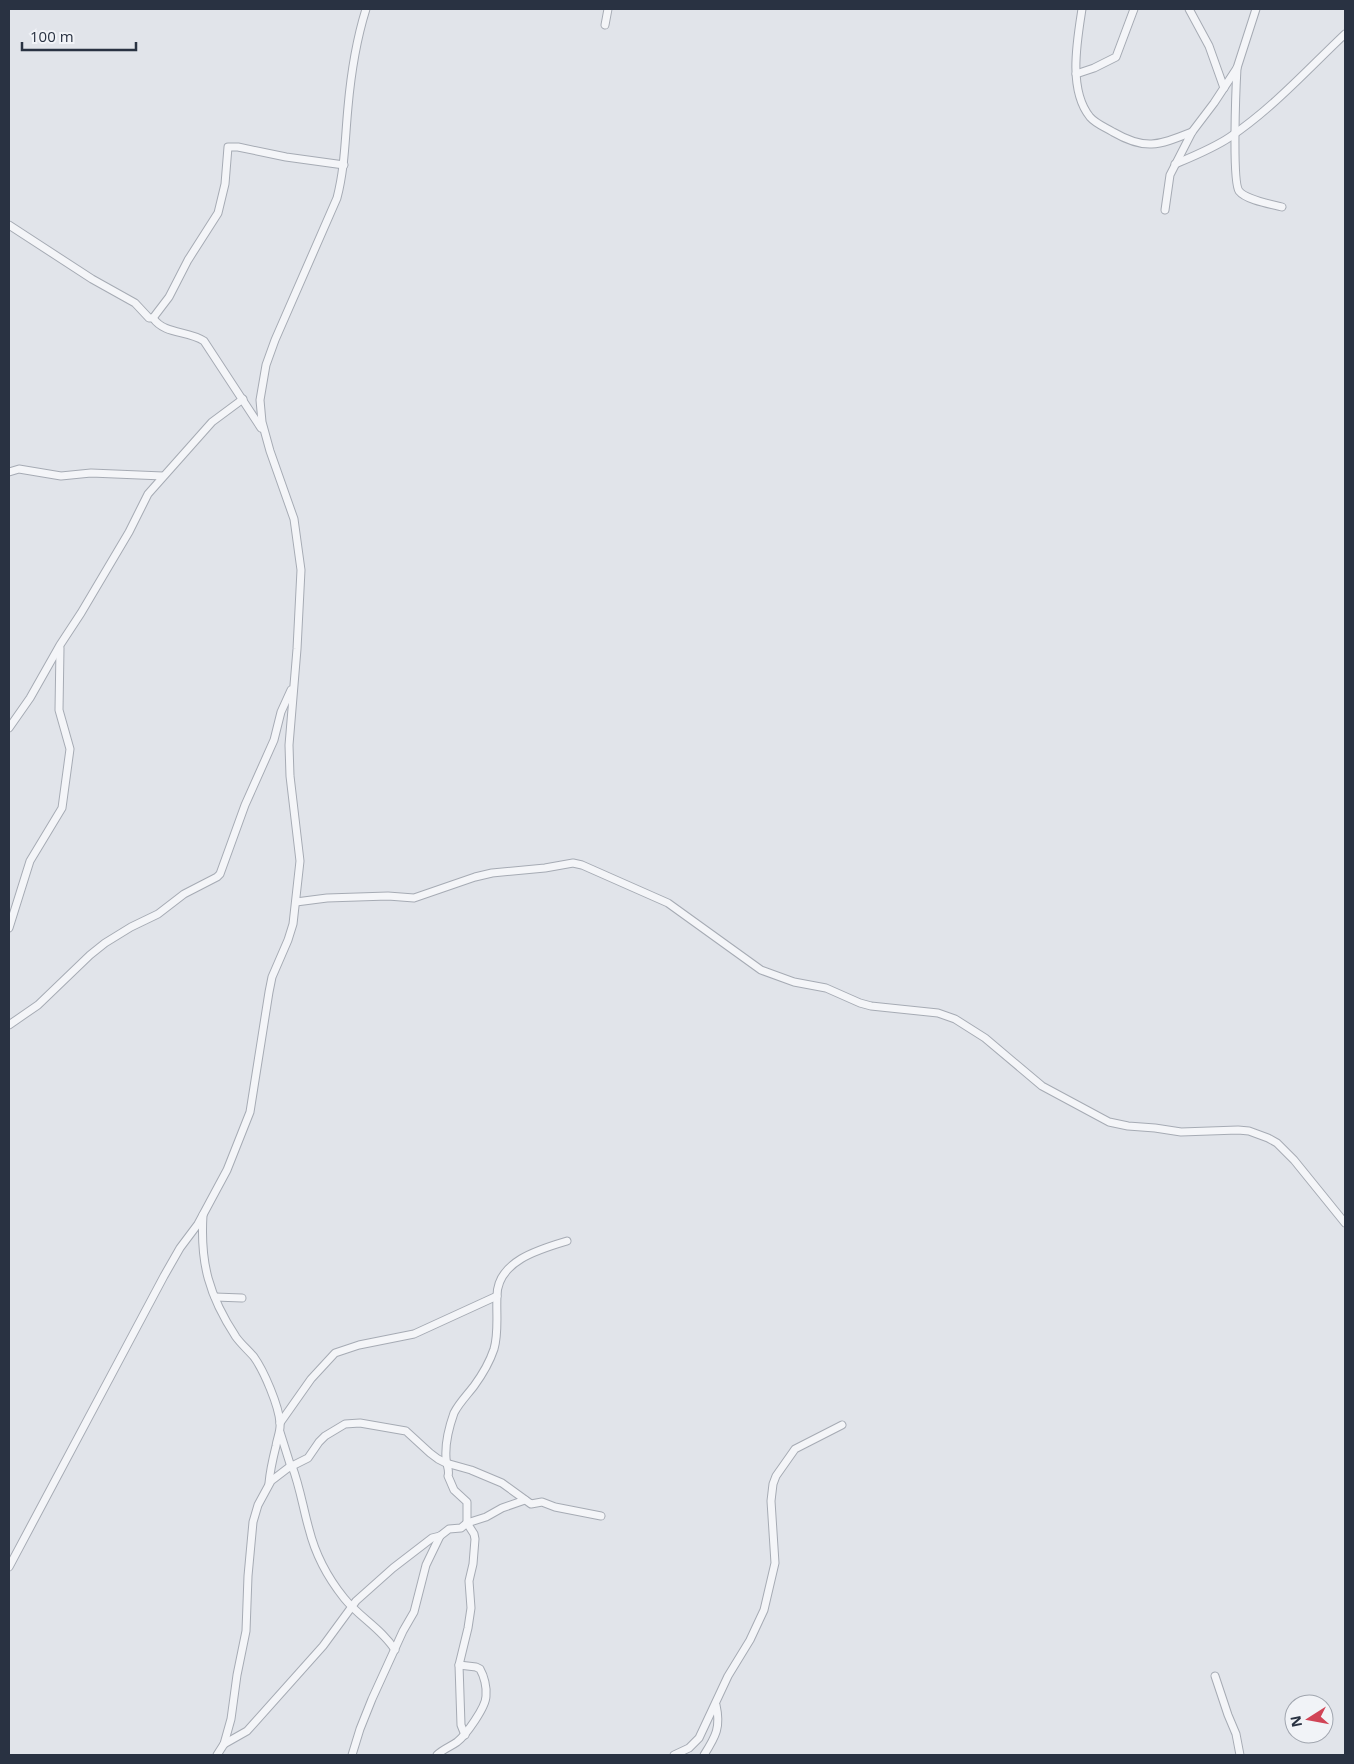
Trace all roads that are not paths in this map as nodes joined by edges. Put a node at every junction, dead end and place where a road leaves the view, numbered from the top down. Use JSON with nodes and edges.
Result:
{"nodes":[{"id":1,"x":366,"y":9,"type":"edge"},
{"id":2,"x":608,"y":9,"type":"edge"},
{"id":3,"x":1082,"y":9,"type":"edge"},
{"id":4,"x":1134,"y":9,"type":"edge"},
{"id":5,"x":1189,"y":9,"type":"edge"},
{"id":6,"x":1256,"y":9,"type":"edge"},
{"id":7,"x":605,"y":25,"type":"dead end"},
{"id":8,"x":1345,"y":34,"type":"edge"},
{"id":9,"x":1237,"y":68,"type":"junction"},
{"id":10,"x":1076,"y":74,"type":"junction"},
{"id":11,"x":1224,"y":88,"type":"junction"},
{"id":12,"x":1192,"y":132,"type":"junction"},
{"id":13,"x":1236,"y":133,"type":"junction"},
{"id":14,"x":1175,"y":164,"type":"junction"},
{"id":15,"x":344,"y":165,"type":"junction"},
{"id":16,"x":1282,"y":207,"type":"dead end"},
{"id":17,"x":1164,"y":210,"type":"dead end"},
{"id":18,"x":9,"y":225,"type":"edge"},
{"id":19,"x":153,"y":318,"type":"junction"},
{"id":20,"x":243,"y":399,"type":"junction"},
{"id":21,"x":266,"y":434,"type":"junction"},
{"id":22,"x":9,"y":472,"type":"edge"},
{"id":23,"x":163,"y":476,"type":"junction"},
{"id":24,"x":60,"y":645,"type":"junction"},
{"id":25,"x":294,"y":685,"type":"junction"},
{"id":26,"x":9,"y":728,"type":"edge"},
{"id":27,"x":296,"y":902,"type":"junction"},
{"id":28,"x":9,"y":928,"type":"edge"},
{"id":29,"x":9,"y":1025,"type":"edge"},
{"id":30,"x":204,"y":1212,"type":"junction"},
{"id":31,"x":1345,"y":1223,"type":"edge"},
{"id":32,"x":566,"y":1241,"type":"dead end"},
{"id":33,"x":215,"y":1296,"type":"junction"},
{"id":34,"x":497,"y":1296,"type":"junction"},
{"id":35,"x":242,"y":1298,"type":"dead end"},
{"id":36,"x":280,"y":1423,"type":"junction"},
{"id":37,"x":842,"y":1425,"type":"dead end"},
{"id":38,"x":280,"y":1432,"type":"junction"},
{"id":39,"x":446,"y":1464,"type":"junction"},
{"id":40,"x":292,"y":1466,"type":"junction"},
{"id":41,"x":269,"y":1484,"type":"junction"},
{"id":42,"x":525,"y":1500,"type":"junction"},
{"id":43,"x":600,"y":1516,"type":"dead end"},
{"id":44,"x":467,"y":1523,"type":"junction"},
{"id":45,"x":440,"y":1536,"type":"junction"},
{"id":46,"x":9,"y":1567,"type":"edge"},
{"id":47,"x":351,"y":1606,"type":"junction"},
{"id":48,"x":395,"y":1650,"type":"junction"},
{"id":49,"x":459,"y":1665,"type":"junction"},
{"id":50,"x":1215,"y":1676,"type":"dead end"},
{"id":51,"x":716,"y":1705,"type":"junction"},
{"id":52,"x":465,"y":1735,"type":"junction"},
{"id":53,"x":224,"y":1744,"type":"junction"},
{"id":54,"x":217,"y":1755,"type":"edge"},
{"id":55,"x":354,"y":1755,"type":"edge"},
{"id":56,"x":438,"y":1755,"type":"edge"},
{"id":57,"x":674,"y":1755,"type":"edge"},
{"id":58,"x":704,"y":1755,"type":"edge"},
{"id":59,"x":1240,"y":1755,"type":"edge"}],
"edges":[{"from":1,"to":15,"type":"street"},
{"from":2,"to":7,"type":"street"},
{"from":3,"to":10,"type":"street"},
{"from":4,"to":10,"type":"street"},
{"from":5,"to":11,"type":"street"},
{"from":6,"to":9,"type":"street"},
{"from":8,"to":13,"type":"street"},
{"from":9,"to":11,"type":"street"},
{"from":9,"to":13,"type":"street"},
{"from":10,"to":12,"type":"street"},
{"from":11,"to":12,"type":"street"},
{"from":12,"to":14,"type":"street"},
{"from":13,"to":14,"type":"street"},
{"from":13,"to":16,"type":"street"},
{"from":14,"to":17,"type":"street"},
{"from":15,"to":19,"type":"street"},
{"from":15,"to":21,"type":"street"},
{"from":18,"to":19,"type":"street"},
{"from":19,"to":20,"type":"street"},
{"from":20,"to":21,"type":"street"},
{"from":20,"to":23,"type":"street"},
{"from":21,"to":25,"type":"street"},
{"from":22,"to":23,"type":"street"},
{"from":23,"to":24,"type":"street"},
{"from":24,"to":26,"type":"street"},
{"from":24,"to":28,"type":"street"},
{"from":25,"to":27,"type":"street"},
{"from":25,"to":29,"type":"street"},
{"from":27,"to":30,"type":"street"},
{"from":27,"to":31,"type":"street"},
{"from":30,"to":33,"type":"street"},
{"from":30,"to":46,"type":"street"},
{"from":32,"to":34,"type":"street"},
{"from":33,"to":35,"type":"street"},
{"from":33,"to":36,"type":"street"},
{"from":34,"to":36,"type":"street"},
{"from":34,"to":39,"type":"street"},
{"from":36,"to":38,"type":"street"},
{"from":37,"to":51,"type":"street"},
{"from":38,"to":40,"type":"street"},
{"from":38,"to":41,"type":"street"},
{"from":39,"to":40,"type":"street"},
{"from":39,"to":42,"type":"street"},
{"from":39,"to":44,"type":"street"},
{"from":40,"to":41,"type":"street"},
{"from":40,"to":47,"type":"street"},
{"from":41,"to":53,"type":"street"},
{"from":42,"to":43,"type":"street"},
{"from":42,"to":44,"type":"street"},
{"from":44,"to":45,"type":"street"},
{"from":44,"to":49,"type":"street"},
{"from":45,"to":47,"type":"street"},
{"from":45,"to":48,"type":"street"},
{"from":47,"to":48,"type":"street"},
{"from":47,"to":53,"type":"street"},
{"from":48,"to":55,"type":"street"},
{"from":49,"to":52,"type":"street"},
{"from":49,"to":52,"type":"street"},
{"from":50,"to":59,"type":"street"},
{"from":51,"to":57,"type":"street"},
{"from":51,"to":58,"type":"street"},
{"from":52,"to":56,"type":"street"},
{"from":53,"to":54,"type":"street"}]}
